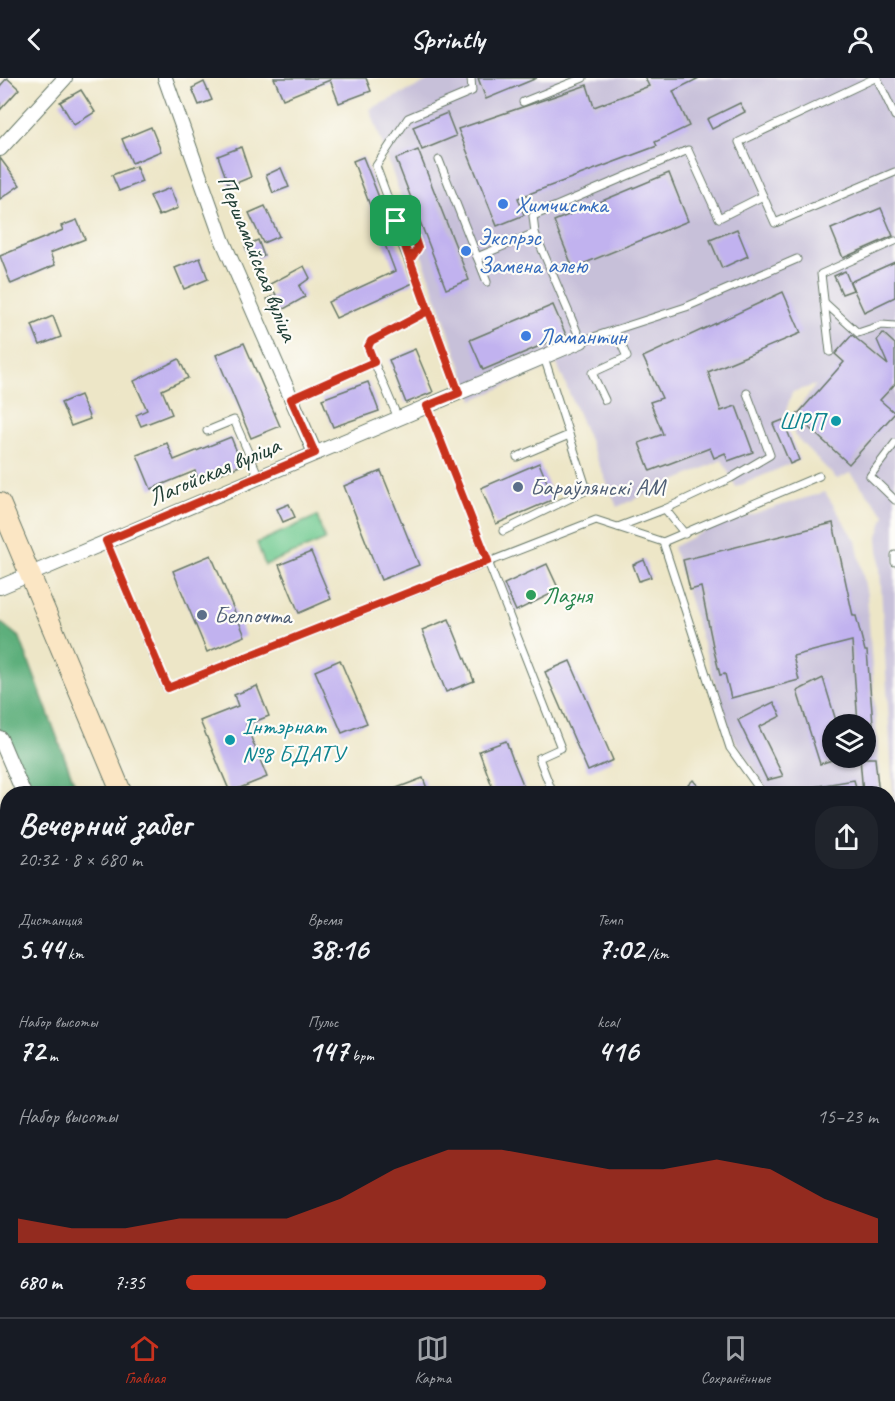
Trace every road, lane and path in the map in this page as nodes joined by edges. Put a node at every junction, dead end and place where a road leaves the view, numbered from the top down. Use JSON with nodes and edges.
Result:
{"nodes":[{"id":1,"x":65,"y":78,"type":"edge"},
{"id":2,"x":165,"y":78,"type":"edge"},
{"id":3,"x":471,"y":78,"type":"edge"},
{"id":4,"x":583,"y":78,"type":"edge"},
{"id":5,"x":876,"y":78,"type":"edge"},
{"id":6,"x":524,"y":102,"type":"dead end"},
{"id":7,"x":895,"y":116,"type":"edge"},
{"id":8,"x":0,"y":149,"type":"edge"},
{"id":9,"x":439,"y":160,"type":"dead end"},
{"id":10,"x":895,"y":172,"type":"edge"},
{"id":11,"x":763,"y":196,"type":"junction"},
{"id":12,"x":396,"y":221,"type":"junction"},
{"id":13,"x":536,"y":233,"type":"junction"},
{"id":14,"x":895,"y":241,"type":"edge"},
{"id":15,"x":477,"y":257,"type":"junction"},
{"id":16,"x":797,"y":259,"type":"dead end"},
{"id":17,"x":410,"y":260,"type":"junction"},
{"id":18,"x":487,"y":282,"type":"dead end"},
{"id":19,"x":824,"y":301,"type":"junction"},
{"id":20,"x":428,"y":311,"type":"junction"},
{"id":21,"x":895,"y":326,"type":"edge"},
{"id":22,"x":615,"y":330,"type":"junction"},
{"id":23,"x":581,"y":341,"type":"junction"},
{"id":24,"x":830,"y":352,"type":"dead end"},
{"id":25,"x":544,"y":357,"type":"junction"},
{"id":26,"x":374,"y":362,"type":"junction"},
{"id":27,"x":459,"y":393,"type":"junction"},
{"id":28,"x":747,"y":393,"type":"dead end"},
{"id":29,"x":291,"y":399,"type":"junction"},
{"id":30,"x":605,"y":400,"type":"dead end"},
{"id":31,"x":427,"y":406,"type":"junction"},
{"id":32,"x":398,"y":418,"type":"junction"},
{"id":33,"x":207,"y":431,"type":"dead end"},
{"id":34,"x":570,"y":435,"type":"junction"},
{"id":35,"x":895,"y":443,"type":"edge"},
{"id":36,"x":315,"y":453,"type":"junction"},
{"id":37,"x":517,"y":457,"type":"dead end"},
{"id":38,"x":819,"y":476,"type":"dead end"},
{"id":39,"x":259,"y":477,"type":"junction"},
{"id":40,"x":895,"y":500,"type":"edge"},
{"id":41,"x":0,"y":503,"type":"edge"},
{"id":42,"x":665,"y":509,"type":"junction"},
{"id":43,"x":618,"y":527,"type":"junction"},
{"id":44,"x":503,"y":531,"type":"dead end"},
{"id":45,"x":685,"y":534,"type":"junction"},
{"id":46,"x":106,"y":541,"type":"junction"},
{"id":47,"x":663,"y":542,"type":"junction"},
{"id":48,"x":895,"y":555,"type":"edge"},
{"id":49,"x":488,"y":561,"type":"junction"},
{"id":50,"x":895,"y":562,"type":"edge"},
{"id":51,"x":30,"y":573,"type":"junction"},
{"id":52,"x":0,"y":587,"type":"edge"},
{"id":53,"x":0,"y":738,"type":"edge"},
{"id":54,"x":21,"y":786,"type":"edge"},
{"id":55,"x":119,"y":786,"type":"edge"},
{"id":56,"x":549,"y":786,"type":"edge"},
{"id":57,"x":756,"y":786,"type":"edge"}],
"edges":[{"from":1,"to":8,"type":"street"},
{"from":2,"to":29,"type":"street","name":"Першамайская вуліца"},
{"from":3,"to":12,"type":"lane"},
{"from":4,"to":6,"type":"lane"},
{"from":5,"to":7,"type":"lane"},
{"from":5,"to":11,"type":"lane"},
{"from":9,"to":15,"type":"lane"},
{"from":10,"to":11,"type":"lane"},
{"from":11,"to":13,"type":"lane"},
{"from":12,"to":17,"type":"lane"},
{"from":12,"to":17,"type":"lane"},
{"from":13,"to":15,"type":"lane"},
{"from":13,"to":23,"type":"lane"},
{"from":14,"to":19,"type":"lane"},
{"from":15,"to":18,"type":"lane"},
{"from":16,"to":22,"type":"lane"},
{"from":17,"to":20,"type":"lane"},
{"from":19,"to":21,"type":"lane"},
{"from":19,"to":24,"type":"lane"},
{"from":20,"to":26,"type":"lane"},
{"from":20,"to":27,"type":"lane"},
{"from":22,"to":23,"type":"lane"},
{"from":22,"to":30,"type":"lane"},
{"from":23,"to":25,"type":"street","name":"Лагойская вуліца"},
{"from":25,"to":27,"type":"street","name":"Лагойская вуліца"},
{"from":25,"to":34,"type":"lane"},
{"from":26,"to":29,"type":"lane"},
{"from":26,"to":32,"type":"lane"},
{"from":27,"to":31,"type":"street","name":"Лагойская вуліца"},
{"from":28,"to":42,"type":"lane"},
{"from":29,"to":36,"type":"street","name":"Першамайская вуліца"},
{"from":31,"to":32,"type":"street","name":"Лагойская вуліца"},
{"from":31,"to":49,"type":"lane"},
{"from":32,"to":36,"type":"street","name":"Лагойская вуліца"},
{"from":33,"to":39,"type":"lane"},
{"from":34,"to":37,"type":"lane"},
{"from":34,"to":44,"type":"lane"},
{"from":35,"to":40,"type":"lane"},
{"from":36,"to":39,"type":"street","name":"Лагойская вуліца"},
{"from":38,"to":45,"type":"lane"},
{"from":39,"to":46,"type":"street","name":"Лагойская вуліца"},
{"from":41,"to":51,"type":"main road"},
{"from":42,"to":43,"type":"lane"},
{"from":42,"to":45,"type":"lane"},
{"from":43,"to":47,"type":"lane"},
{"from":43,"to":49,"type":"lane"},
{"from":45,"to":47,"type":"lane"},
{"from":46,"to":49,"type":"lane"},
{"from":46,"to":51,"type":"street","name":"Лагойская вуліца"},
{"from":47,"to":57,"type":"lane"},
{"from":48,"to":50,"type":"lane"},
{"from":49,"to":56,"type":"lane"},
{"from":51,"to":52,"type":"street","name":"Лагойская вуліца"},
{"from":51,"to":55,"type":"main road"},
{"from":53,"to":54,"type":"street"}]}
